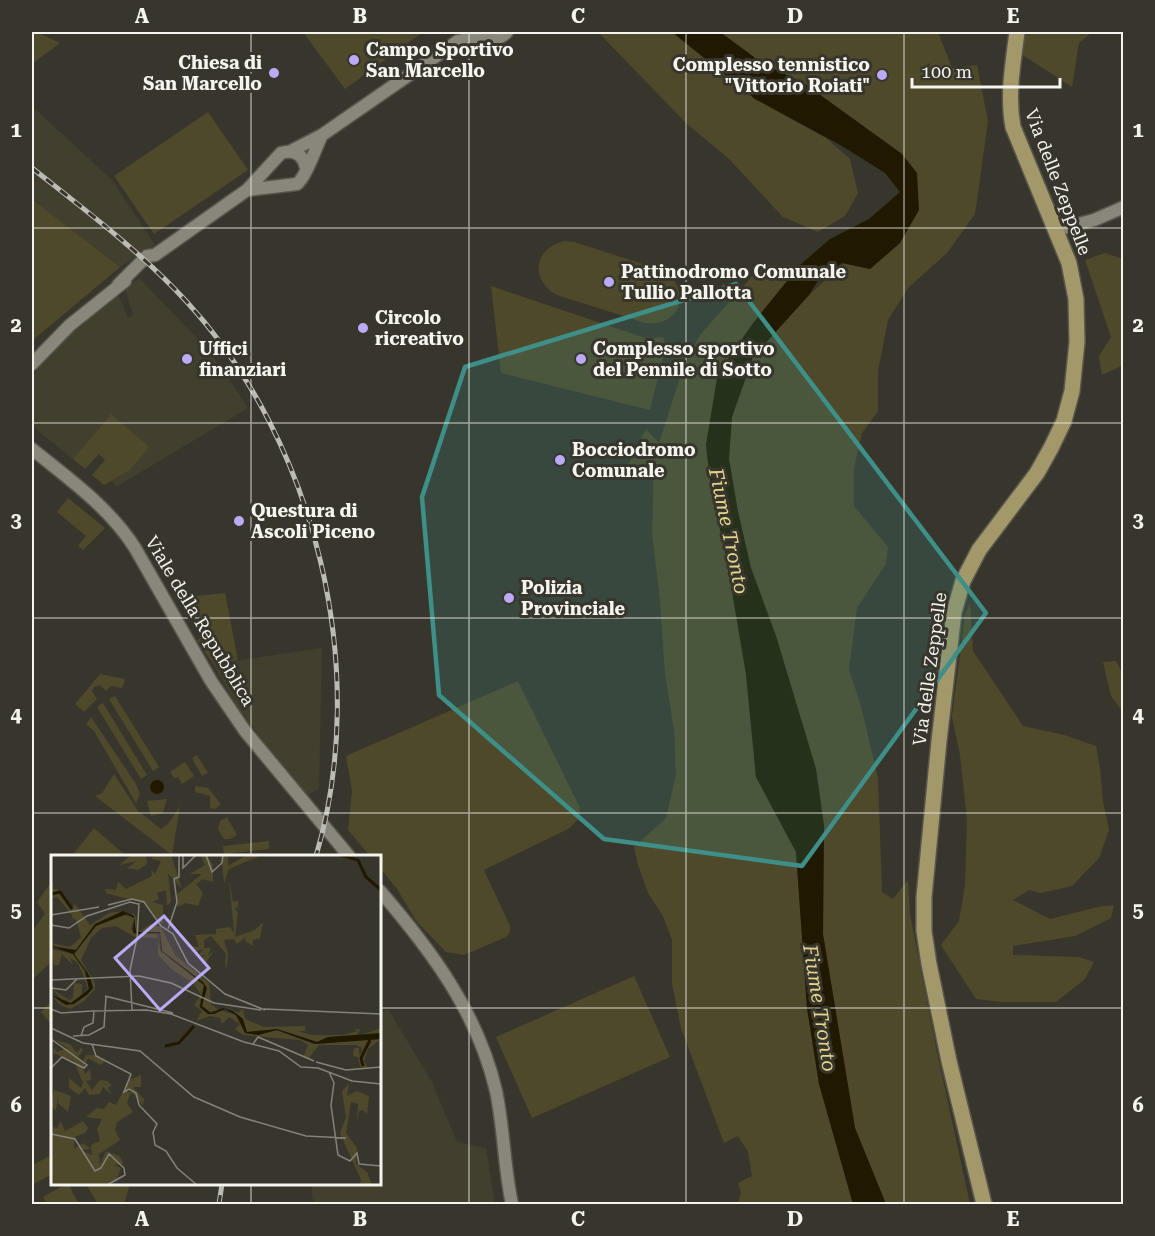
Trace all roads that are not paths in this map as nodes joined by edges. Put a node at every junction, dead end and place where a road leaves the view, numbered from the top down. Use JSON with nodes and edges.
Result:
{"nodes":[{"id":1,"x":507,"y":32,"type":"edge"},
{"id":2,"x":1017,"y":32,"type":"edge"},
{"id":3,"x":479,"y":34,"type":"edge"},
{"id":4,"x":461,"y":36,"type":"edge"},
{"id":5,"x":322,"y":135,"type":"junction"},
{"id":6,"x":291,"y":151,"type":"junction"},
{"id":7,"x":272,"y":164,"type":"junction"},
{"id":8,"x":306,"y":168,"type":"junction"},
{"id":9,"x":287,"y":186,"type":"junction"},
{"id":10,"x":247,"y":190,"type":"junction"},
{"id":11,"x":1124,"y":207,"type":"edge"},
{"id":12,"x":1056,"y":230,"type":"junction"},
{"id":13,"x":32,"y":364,"type":"edge"},
{"id":14,"x":32,"y":449,"type":"edge"},
{"id":15,"x":348,"y":855,"type":"edge"},
{"id":16,"x":381,"y":892,"type":"edge"},
{"id":17,"x":512,"y":1204,"type":"edge"},
{"id":18,"x":984,"y":1204,"type":"edge"}],
"edges":[{"from":1,"to":3,"type":"street"},
{"from":2,"to":12,"type":"main road","name":"Via delle Zeppelle"},
{"from":3,"to":4,"type":"street"},
{"from":4,"to":5,"type":"street"},
{"from":5,"to":6,"type":"street"},
{"from":5,"to":8,"type":"street"},
{"from":6,"to":7,"type":"street"},
{"from":6,"to":8,"type":"street"},
{"from":7,"to":9,"type":"street"},
{"from":7,"to":10,"type":"street"},
{"from":8,"to":9,"type":"street"},
{"from":9,"to":10,"type":"street"},
{"from":10,"to":13,"type":"street"},
{"from":11,"to":12,"type":"street"},
{"from":12,"to":18,"type":"main road","name":"Via delle Zeppelle"},
{"from":14,"to":15,"type":"street","name":"Viale della Repubblica"},
{"from":16,"to":17,"type":"street"}]}
